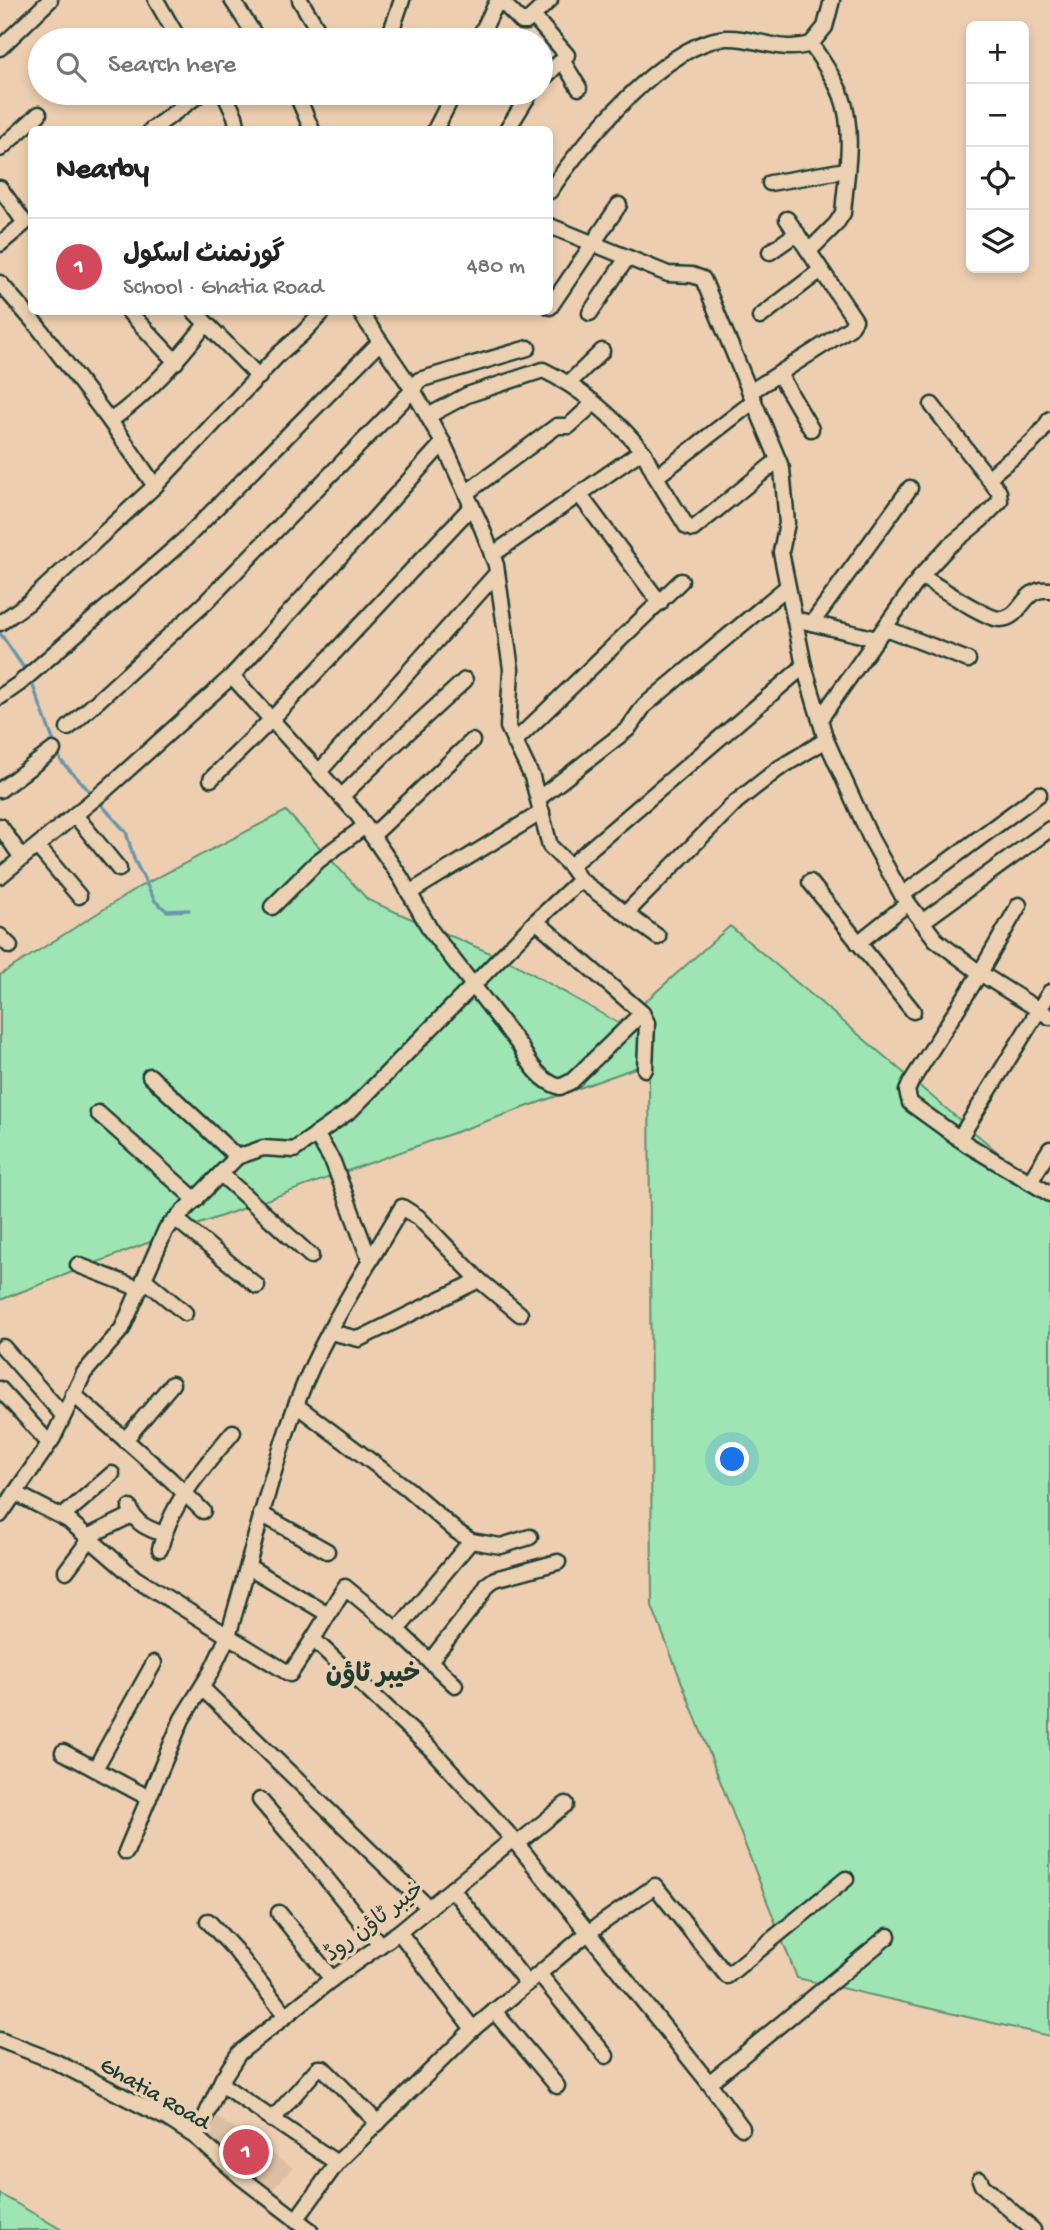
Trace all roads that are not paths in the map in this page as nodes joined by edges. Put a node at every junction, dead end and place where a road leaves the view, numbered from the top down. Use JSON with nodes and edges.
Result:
{"nodes":[{"id":1,"x":50,"y":0,"type":"edge"},
{"id":2,"x":156,"y":0,"type":"edge"},
{"id":3,"x":232,"y":0,"type":"edge"},
{"id":4,"x":300,"y":0,"type":"edge"},
{"id":5,"x":402,"y":0,"type":"edge"},
{"id":6,"x":499,"y":0,"type":"edge"},
{"id":7,"x":550,"y":0,"type":"edge"},
{"id":8,"x":832,"y":0,"type":"edge"},
{"id":9,"x":533,"y":16,"type":"junction"},
{"id":10,"x":172,"y":28,"type":"edge"},
{"id":11,"x":250,"y":28,"type":"edge"},
{"id":12,"x":317,"y":28,"type":"edge"},
{"id":13,"x":392,"y":28,"type":"edge"},
{"id":14,"x":484,"y":28,"type":"edge"},
{"id":15,"x":544,"y":28,"type":"edge"},
{"id":16,"x":553,"y":38,"type":"edge"},
{"id":17,"x":811,"y":44,"type":"junction"},
{"id":18,"x":0,"y":48,"type":"edge"},
{"id":19,"x":562,"y":60,"type":"junction"},
{"id":20,"x":553,"y":69,"type":"edge"},
{"id":21,"x":579,"y":88,"type":"dead end"},
{"id":22,"x":185,"y":105,"type":"edge"},
{"id":23,"x":230,"y":105,"type":"edge"},
{"id":24,"x":301,"y":105,"type":"edge"},
{"id":25,"x":448,"y":105,"type":"edge"},
{"id":26,"x":523,"y":105,"type":"edge"},
{"id":27,"x":39,"y":114,"type":"dead end"},
{"id":28,"x":156,"y":126,"type":"edge"},
{"id":29,"x":236,"y":126,"type":"edge"},
{"id":30,"x":310,"y":126,"type":"edge"},
{"id":31,"x":437,"y":126,"type":"edge"},
{"id":32,"x":509,"y":126,"type":"edge"},
{"id":33,"x":0,"y":149,"type":"edge"},
{"id":34,"x":846,"y":170,"type":"junction"},
{"id":35,"x":770,"y":183,"type":"dead end"},
{"id":36,"x":553,"y":187,"type":"edge"},
{"id":37,"x":0,"y":188,"type":"edge"},
{"id":38,"x":619,"y":205,"type":"dead end"},
{"id":39,"x":787,"y":219,"type":"dead end"},
{"id":40,"x":28,"y":221,"type":"edge"},
{"id":41,"x":553,"y":227,"type":"edge"},
{"id":42,"x":797,"y":233,"type":"junction"},
{"id":43,"x":592,"y":243,"type":"junction"},
{"id":44,"x":0,"y":244,"type":"edge"},
{"id":45,"x":809,"y":251,"type":"junction"},
{"id":46,"x":770,"y":252,"type":"dead end"},
{"id":47,"x":627,"y":258,"type":"junction"},
{"id":48,"x":821,"y":270,"type":"junction"},
{"id":49,"x":0,"y":283,"type":"edge"},
{"id":50,"x":553,"y":302,"type":"edge"},
{"id":51,"x":590,"y":313,"type":"dead end"},
{"id":52,"x":132,"y":315,"type":"edge"},
{"id":53,"x":198,"y":315,"type":"edge"},
{"id":54,"x":320,"y":315,"type":"edge"},
{"id":55,"x":362,"y":315,"type":"edge"},
{"id":56,"x":760,"y":317,"type":"dead end"},
{"id":57,"x":206,"y":324,"type":"junction"},
{"id":58,"x":380,"y":342,"type":"junction"},
{"id":59,"x":528,"y":348,"type":"dead end"},
{"id":60,"x":602,"y":351,"type":"dead end"},
{"id":61,"x":176,"y":362,"type":"junction"},
{"id":62,"x":779,"y":374,"type":"junction"},
{"id":63,"x":259,"y":377,"type":"junction"},
{"id":64,"x":569,"y":383,"type":"junction"},
{"id":65,"x":413,"y":390,"type":"junction"},
{"id":66,"x":752,"y":397,"type":"junction"},
{"id":67,"x":594,"y":403,"type":"junction"},
{"id":68,"x":932,"y":405,"type":"dead end"},
{"id":69,"x":428,"y":416,"type":"junction"},
{"id":70,"x":1050,"y":419,"type":"edge"},
{"id":71,"x":110,"y":421,"type":"junction"},
{"id":72,"x":811,"y":429,"type":"dead end"},
{"id":73,"x":443,"y":443,"type":"junction"},
{"id":74,"x":644,"y":453,"type":"junction"},
{"id":75,"x":778,"y":460,"type":"junction"},
{"id":76,"x":656,"y":477,"type":"junction"},
{"id":77,"x":989,"y":478,"type":"junction"},
{"id":78,"x":155,"y":486,"type":"junction"},
{"id":79,"x":910,"y":488,"type":"dead end"},
{"id":80,"x":579,"y":494,"type":"junction"},
{"id":81,"x":469,"y":500,"type":"junction"},
{"id":82,"x":492,"y":555,"type":"junction"},
{"id":83,"x":497,"y":573,"type":"junction"},
{"id":84,"x":921,"y":576,"type":"junction"},
{"id":85,"x":681,"y":581,"type":"dead end"},
{"id":86,"x":787,"y":587,"type":"junction"},
{"id":87,"x":1050,"y":590,"type":"edge"},
{"id":88,"x":660,"y":603,"type":"junction"},
{"id":89,"x":794,"y":619,"type":"junction"},
{"id":90,"x":0,"y":623,"type":"edge"},
{"id":91,"x":812,"y":623,"type":"junction"},
{"id":92,"x":881,"y":633,"type":"junction"},
{"id":93,"x":968,"y":660,"type":"dead end"},
{"id":94,"x":804,"y":666,"type":"junction"},
{"id":95,"x":232,"y":676,"type":"junction"},
{"id":96,"x":465,"y":680,"type":"dead end"},
{"id":97,"x":0,"y":697,"type":"edge"},
{"id":98,"x":820,"y":719,"type":"junction"},
{"id":99,"x":271,"y":720,"type":"junction"},
{"id":100,"x":68,"y":728,"type":"dead end"},
{"id":101,"x":826,"y":740,"type":"junction"},
{"id":102,"x":472,"y":741,"type":"dead end"},
{"id":103,"x":514,"y":742,"type":"junction"},
{"id":104,"x":54,"y":750,"type":"dead end"},
{"id":105,"x":319,"y":772,"type":"junction"},
{"id":106,"x":211,"y":779,"type":"dead end"},
{"id":107,"x":0,"y":790,"type":"edge"},
{"id":108,"x":1039,"y":794,"type":"dead end"},
{"id":109,"x":341,"y":797,"type":"junction"},
{"id":110,"x":540,"y":806,"type":"junction"},
{"id":111,"x":75,"y":815,"type":"junction"},
{"id":112,"x":0,"y":826,"type":"edge"},
{"id":113,"x":1050,"y":829,"type":"edge"},
{"id":114,"x":368,"y":831,"type":"junction"},
{"id":115,"x":37,"y":846,"type":"junction"},
{"id":116,"x":22,"y":858,"type":"junction"},
{"id":117,"x":570,"y":866,"type":"junction"},
{"id":118,"x":119,"y":869,"type":"dead end"},
{"id":119,"x":0,"y":876,"type":"edge"},
{"id":120,"x":580,"y":880,"type":"junction"},
{"id":121,"x":810,"y":882,"type":"dead end"},
{"id":122,"x":409,"y":893,"type":"junction"},
{"id":123,"x":79,"y":896,"type":"dead end"},
{"id":124,"x":905,"y":899,"type":"junction"},
{"id":125,"x":1019,"y":905,"type":"dead end"},
{"id":126,"x":272,"y":907,"type":"dead end"},
{"id":127,"x":626,"y":913,"type":"junction"},
{"id":128,"x":536,"y":921,"type":"junction"},
{"id":129,"x":922,"y":922,"type":"junction"},
{"id":130,"x":658,"y":937,"type":"dead end"},
{"id":131,"x":858,"y":943,"type":"junction"},
{"id":132,"x":979,"y":973,"type":"junction"},
{"id":133,"x":474,"y":986,"type":"junction"},
{"id":134,"x":1050,"y":992,"type":"edge"},
{"id":135,"x":913,"y":1011,"type":"dead end"},
{"id":136,"x":642,"y":1013,"type":"junction"},
{"id":137,"x":1044,"y":1013,"type":"edge"},
{"id":138,"x":645,"y":1069,"type":"dead end"},
{"id":139,"x":150,"y":1076,"type":"dead end"},
{"id":140,"x":98,"y":1113,"type":"dead end"},
{"id":141,"x":316,"y":1134,"type":"junction"},
{"id":142,"x":959,"y":1139,"type":"junction"},
{"id":143,"x":1050,"y":1149,"type":"edge"},
{"id":144,"x":237,"y":1157,"type":"junction"},
{"id":145,"x":221,"y":1174,"type":"junction"},
{"id":146,"x":1030,"y":1182,"type":"junction"},
{"id":147,"x":1050,"y":1194,"type":"edge"},
{"id":148,"x":196,"y":1200,"type":"junction"},
{"id":149,"x":176,"y":1219,"type":"junction"},
{"id":150,"x":311,"y":1256,"type":"dead end"},
{"id":151,"x":370,"y":1261,"type":"junction"},
{"id":152,"x":78,"y":1265,"type":"dead end"},
{"id":153,"x":479,"y":1280,"type":"junction"},
{"id":154,"x":142,"y":1284,"type":"junction"},
{"id":155,"x":257,"y":1286,"type":"dead end"},
{"id":156,"x":185,"y":1312,"type":"dead end"},
{"id":157,"x":520,"y":1314,"type":"dead end"},
{"id":158,"x":330,"y":1332,"type":"junction"},
{"id":159,"x":3,"y":1347,"type":"dead end"},
{"id":160,"x":172,"y":1384,"type":"dead end"},
{"id":161,"x":0,"y":1389,"type":"edge"},
{"id":162,"x":73,"y":1394,"type":"junction"},
{"id":163,"x":296,"y":1405,"type":"junction"},
{"id":164,"x":63,"y":1415,"type":"junction"},
{"id":165,"x":233,"y":1432,"type":"dead end"},
{"id":166,"x":125,"y":1440,"type":"junction"},
{"id":167,"x":49,"y":1443,"type":"junction"},
{"id":168,"x":112,"y":1474,"type":"dead end"},
{"id":169,"x":15,"y":1493,"type":"junction"},
{"id":170,"x":183,"y":1493,"type":"junction"},
{"id":171,"x":203,"y":1511,"type":"dead end"},
{"id":172,"x":261,"y":1514,"type":"junction"},
{"id":173,"x":0,"y":1515,"type":"edge"},
{"id":174,"x":62,"y":1517,"type":"junction"},
{"id":175,"x":163,"y":1534,"type":"junction"},
{"id":176,"x":530,"y":1536,"type":"dead end"},
{"id":177,"x":89,"y":1538,"type":"junction"},
{"id":178,"x":471,"y":1541,"type":"junction"},
{"id":179,"x":160,"y":1549,"type":"dead end"},
{"id":180,"x":327,"y":1551,"type":"dead end"},
{"id":181,"x":558,"y":1562,"type":"dead end"},
{"id":182,"x":249,"y":1567,"type":"junction"},
{"id":183,"x":66,"y":1571,"type":"dead end"},
{"id":184,"x":328,"y":1614,"type":"junction"},
{"id":185,"x":397,"y":1630,"type":"junction"},
{"id":186,"x":228,"y":1636,"type":"junction"},
{"id":187,"x":313,"y":1639,"type":"junction"},
{"id":188,"x":430,"y":1661,"type":"junction"},
{"id":189,"x":154,"y":1663,"type":"dead end"},
{"id":190,"x":455,"y":1685,"type":"dead end"},
{"id":191,"x":202,"y":1688,"type":"junction"},
{"id":192,"x":63,"y":1752,"type":"dead end"},
{"id":193,"x":95,"y":1769,"type":"junction"},
{"id":194,"x":149,"y":1798,"type":"junction"},
{"id":195,"x":260,"y":1800,"type":"dead end"},
{"id":196,"x":566,"y":1804,"type":"dead end"},
{"id":197,"x":515,"y":1841,"type":"junction"},
{"id":198,"x":126,"y":1852,"type":"dead end"},
{"id":199,"x":846,"y":1879,"type":"dead end"},
{"id":200,"x":452,"y":1889,"type":"junction"},
{"id":201,"x":429,"y":1908,"type":"junction"},
{"id":202,"x":279,"y":1913,"type":"dead end"},
{"id":203,"x":208,"y":1922,"type":"dead end"},
{"id":204,"x":589,"y":1931,"type":"junction"},
{"id":205,"x":399,"y":1932,"type":"junction"},
{"id":206,"x":888,"y":1936,"type":"dead end"},
{"id":207,"x":380,"y":1945,"type":"junction"},
{"id":208,"x":332,"y":1979,"type":"junction"},
{"id":209,"x":534,"y":1979,"type":"junction"},
{"id":210,"x":494,"y":2011,"type":"junction"},
{"id":211,"x":286,"y":2016,"type":"junction"},
{"id":212,"x":473,"y":2029,"type":"junction"},
{"id":213,"x":0,"y":2040,"type":"edge"},
{"id":214,"x":607,"y":2056,"type":"dead end"},
{"id":215,"x":709,"y":2083,"type":"junction"},
{"id":216,"x":221,"y":2084,"type":"junction"},
{"id":217,"x":557,"y":2086,"type":"dead end"},
{"id":218,"x":272,"y":2120,"type":"junction"},
{"id":219,"x":378,"y":2123,"type":"junction"},
{"id":220,"x":742,"y":2128,"type":"dead end"},
{"id":221,"x":196,"y":2137,"type":"junction"},
{"id":222,"x":337,"y":2163,"type":"junction"},
{"id":223,"x":980,"y":2180,"type":"dead end"},
{"id":224,"x":296,"y":2220,"type":"junction"},
{"id":225,"x":310,"y":2230,"type":"edge"},
{"id":226,"x":1033,"y":2230,"type":"edge"}],
"edges":[{"from":1,"to":18,"type":"street"},
{"from":2,"to":10,"type":"street"},
{"from":3,"to":11,"type":"street"},
{"from":4,"to":12,"type":"street"},
{"from":5,"to":13,"type":"street"},
{"from":6,"to":9,"type":"street"},
{"from":6,"to":14,"type":"street"},
{"from":7,"to":9,"type":"street"},
{"from":8,"to":17,"type":"street"},
{"from":9,"to":15,"type":"street"},
{"from":16,"to":19,"type":"street"},
{"from":17,"to":34,"type":"street"},
{"from":17,"to":36,"type":"street"},
{"from":19,"to":20,"type":"street"},
{"from":19,"to":21,"type":"street"},
{"from":22,"to":28,"type":"street"},
{"from":23,"to":29,"type":"street"},
{"from":24,"to":30,"type":"street"},
{"from":25,"to":31,"type":"street"},
{"from":26,"to":32,"type":"street"},
{"from":27,"to":33,"type":"street"},
{"from":34,"to":35,"type":"street"},
{"from":34,"to":45,"type":"street"},
{"from":37,"to":40,"type":"street"},
{"from":38,"to":43,"type":"street"},
{"from":39,"to":42,"type":"street"},
{"from":40,"to":44,"type":"street"},
{"from":41,"to":43,"type":"street"},
{"from":42,"to":45,"type":"street"},
{"from":42,"to":46,"type":"street"},
{"from":43,"to":47,"type":"street"},
{"from":43,"to":50,"type":"street"},
{"from":45,"to":48,"type":"street"},
{"from":47,"to":51,"type":"street"},
{"from":47,"to":66,"type":"street"},
{"from":48,"to":56,"type":"street"},
{"from":48,"to":62,"type":"street"},
{"from":49,"to":71,"type":"street"},
{"from":52,"to":61,"type":"street"},
{"from":53,"to":57,"type":"street"},
{"from":54,"to":63,"type":"street"},
{"from":55,"to":58,"type":"street"},
{"from":57,"to":61,"type":"street"},
{"from":57,"to":63,"type":"street"},
{"from":58,"to":65,"type":"street"},
{"from":58,"to":97,"type":"street"},
{"from":59,"to":65,"type":"street"},
{"from":60,"to":64,"type":"street"},
{"from":61,"to":71,"type":"street"},
{"from":62,"to":66,"type":"street"},
{"from":62,"to":72,"type":"street"},
{"from":63,"to":78,"type":"street"},
{"from":64,"to":67,"type":"street"},
{"from":64,"to":69,"type":"street"},
{"from":65,"to":69,"type":"street"},
{"from":65,"to":100,"type":"street"},
{"from":66,"to":75,"type":"street"},
{"from":66,"to":76,"type":"street"},
{"from":67,"to":74,"type":"street"},
{"from":67,"to":81,"type":"street"},
{"from":68,"to":77,"type":"street"},
{"from":69,"to":73,"type":"street"},
{"from":70,"to":77,"type":"street"},
{"from":71,"to":78,"type":"street"},
{"from":73,"to":81,"type":"street"},
{"from":73,"to":95,"type":"street"},
{"from":74,"to":76,"type":"street"},
{"from":74,"to":80,"type":"street"},
{"from":75,"to":76,"type":"street"},
{"from":75,"to":86,"type":"street"},
{"from":77,"to":84,"type":"street"},
{"from":78,"to":90,"type":"street"},
{"from":79,"to":91,"type":"street"},
{"from":80,"to":82,"type":"street"},
{"from":80,"to":88,"type":"street"},
{"from":81,"to":82,"type":"street"},
{"from":81,"to":99,"type":"street"},
{"from":82,"to":83,"type":"street"},
{"from":83,"to":103,"type":"street"},
{"from":83,"to":105,"type":"street"},
{"from":84,"to":87,"type":"street"},
{"from":84,"to":92,"type":"street"},
{"from":85,"to":88,"type":"street"},
{"from":86,"to":89,"type":"street"},
{"from":86,"to":110,"type":"street"},
{"from":88,"to":103,"type":"street"},
{"from":89,"to":91,"type":"street"},
{"from":89,"to":94,"type":"street"},
{"from":91,"to":92,"type":"street"},
{"from":92,"to":93,"type":"street"},
{"from":92,"to":98,"type":"street"},
{"from":94,"to":98,"type":"street"},
{"from":94,"to":117,"type":"street"},
{"from":95,"to":99,"type":"street"},
{"from":95,"to":111,"type":"street"},
{"from":96,"to":109,"type":"street"},
{"from":98,"to":101,"type":"street"},
{"from":99,"to":105,"type":"street"},
{"from":99,"to":106,"type":"street"},
{"from":101,"to":124,"type":"street"},
{"from":101,"to":127,"type":"street"},
{"from":102,"to":114,"type":"street"},
{"from":103,"to":110,"type":"street"},
{"from":104,"to":107,"type":"street"},
{"from":105,"to":109,"type":"street"},
{"from":108,"to":124,"type":"street"},
{"from":109,"to":114,"type":"street"},
{"from":110,"to":117,"type":"street"},
{"from":110,"to":122,"type":"street"},
{"from":111,"to":115,"type":"street"},
{"from":111,"to":118,"type":"street"},
{"from":112,"to":116,"type":"street"},
{"from":113,"to":129,"type":"street"},
{"from":114,"to":122,"type":"street"},
{"from":114,"to":126,"type":"street"},
{"from":115,"to":116,"type":"street"},
{"from":115,"to":123,"type":"street"},
{"from":116,"to":119,"type":"street"},
{"from":117,"to":120,"type":"street"},
{"from":120,"to":127,"type":"street"},
{"from":120,"to":128,"type":"street"},
{"from":121,"to":131,"type":"street"},
{"from":122,"to":133,"type":"street"},
{"from":124,"to":129,"type":"street"},
{"from":124,"to":131,"type":"street"},
{"from":125,"to":132,"type":"street"},
{"from":127,"to":130,"type":"street"},
{"from":128,"to":133,"type":"street"},
{"from":128,"to":136,"type":"street"},
{"from":129,"to":132,"type":"street"},
{"from":131,"to":135,"type":"street"},
{"from":132,"to":137,"type":"street"},
{"from":132,"to":142,"type":"street"},
{"from":133,"to":136,"type":"street"},
{"from":133,"to":141,"type":"street"},
{"from":134,"to":137,"type":"street"},
{"from":136,"to":138,"type":"street"},
{"from":137,"to":142,"type":"street"},
{"from":139,"to":144,"type":"street"},
{"from":140,"to":148,"type":"street"},
{"from":141,"to":144,"type":"street"},
{"from":141,"to":151,"type":"street"},
{"from":142,"to":146,"type":"street"},
{"from":143,"to":146,"type":"street"},
{"from":144,"to":145,"type":"street"},
{"from":145,"to":148,"type":"street"},
{"from":145,"to":150,"type":"street"},
{"from":146,"to":147,"type":"street"},
{"from":148,"to":149,"type":"street"},
{"from":149,"to":154,"type":"street"},
{"from":149,"to":155,"type":"street"},
{"from":151,"to":153,"type":"street"},
{"from":151,"to":158,"type":"street"},
{"from":152,"to":154,"type":"street"},
{"from":153,"to":157,"type":"street"},
{"from":153,"to":158,"type":"street"},
{"from":154,"to":156,"type":"street"},
{"from":154,"to":162,"type":"street"},
{"from":158,"to":163,"type":"street"},
{"from":159,"to":164,"type":"street"},
{"from":160,"to":166,"type":"street"},
{"from":161,"to":167,"type":"street"},
{"from":162,"to":164,"type":"street"},
{"from":162,"to":166,"type":"street"},
{"from":163,"to":172,"type":"street"},
{"from":163,"to":178,"type":"street"},
{"from":164,"to":167,"type":"street"},
{"from":165,"to":170,"type":"street"},
{"from":166,"to":170,"type":"street"},
{"from":167,"to":169,"type":"street"},
{"from":168,"to":174,"type":"street"},
{"from":169,"to":173,"type":"street"},
{"from":169,"to":174,"type":"street"},
{"from":170,"to":171,"type":"street"},
{"from":170,"to":175,"type":"street"},
{"from":172,"to":180,"type":"street"},
{"from":172,"to":182,"type":"street"},
{"from":174,"to":177,"type":"street"},
{"from":175,"to":177,"type":"street"},
{"from":175,"to":179,"type":"street"},
{"from":176,"to":178,"type":"street"},
{"from":177,"to":183,"type":"street"},
{"from":177,"to":186,"type":"street"},
{"from":178,"to":185,"type":"street"},
{"from":181,"to":188,"type":"street"},
{"from":182,"to":184,"type":"street"},
{"from":182,"to":186,"type":"street"},
{"from":184,"to":185,"type":"street"},
{"from":184,"to":187,"type":"street"},
{"from":185,"to":188,"type":"street"},
{"from":186,"to":187,"type":"street"},
{"from":186,"to":191,"type":"street"},
{"from":187,"to":197,"type":"street"},
{"from":188,"to":190,"type":"street"},
{"from":189,"to":193,"type":"street"},
{"from":191,"to":194,"type":"street"},
{"from":191,"to":201,"type":"street"},
{"from":192,"to":193,"type":"street"},
{"from":193,"to":194,"type":"street"},
{"from":194,"to":198,"type":"street"},
{"from":195,"to":207,"type":"street"},
{"from":196,"to":197,"type":"street","name":"خیبر ٹاؤن روڈ"},
{"from":197,"to":200,"type":"street","name":"خیبر ٹاؤن روڈ"},
{"from":197,"to":204,"type":"street"},
{"from":199,"to":204,"type":"street"},
{"from":200,"to":201,"type":"street","name":"خیبر ٹاؤن روڈ"},
{"from":200,"to":209,"type":"street"},
{"from":201,"to":205,"type":"street","name":"خیبر ٹاؤن روڈ"},
{"from":202,"to":208,"type":"street"},
{"from":203,"to":211,"type":"street"},
{"from":204,"to":209,"type":"street"},
{"from":204,"to":215,"type":"street"},
{"from":205,"to":207,"type":"street","name":"خیبر ٹاؤن روڈ"},
{"from":205,"to":212,"type":"street"},
{"from":206,"to":215,"type":"street"},
{"from":207,"to":208,"type":"street","name":"خیبر ٹاؤن روڈ"},
{"from":208,"to":211,"type":"street","name":"خیبر ٹاؤن روڈ"},
{"from":209,"to":210,"type":"street"},
{"from":209,"to":214,"type":"street"},
{"from":210,"to":212,"type":"street"},
{"from":210,"to":217,"type":"street"},
{"from":211,"to":216,"type":"street","name":"خیبر ٹاؤن روڈ"},
{"from":212,"to":219,"type":"street"},
{"from":213,"to":221,"type":"street","name":"Ghatia Road"},
{"from":215,"to":220,"type":"street"},
{"from":216,"to":218,"type":"street"},
{"from":216,"to":221,"type":"street","name":"خیبر ٹاؤن روڈ"},
{"from":218,"to":219,"type":"street"},
{"from":218,"to":222,"type":"street"},
{"from":219,"to":222,"type":"street"},
{"from":221,"to":224,"type":"street","name":"Ghatia Road"},
{"from":222,"to":224,"type":"street"},
{"from":223,"to":226,"type":"street"},
{"from":224,"to":225,"type":"street","name":"Ghatia Road"}]}
